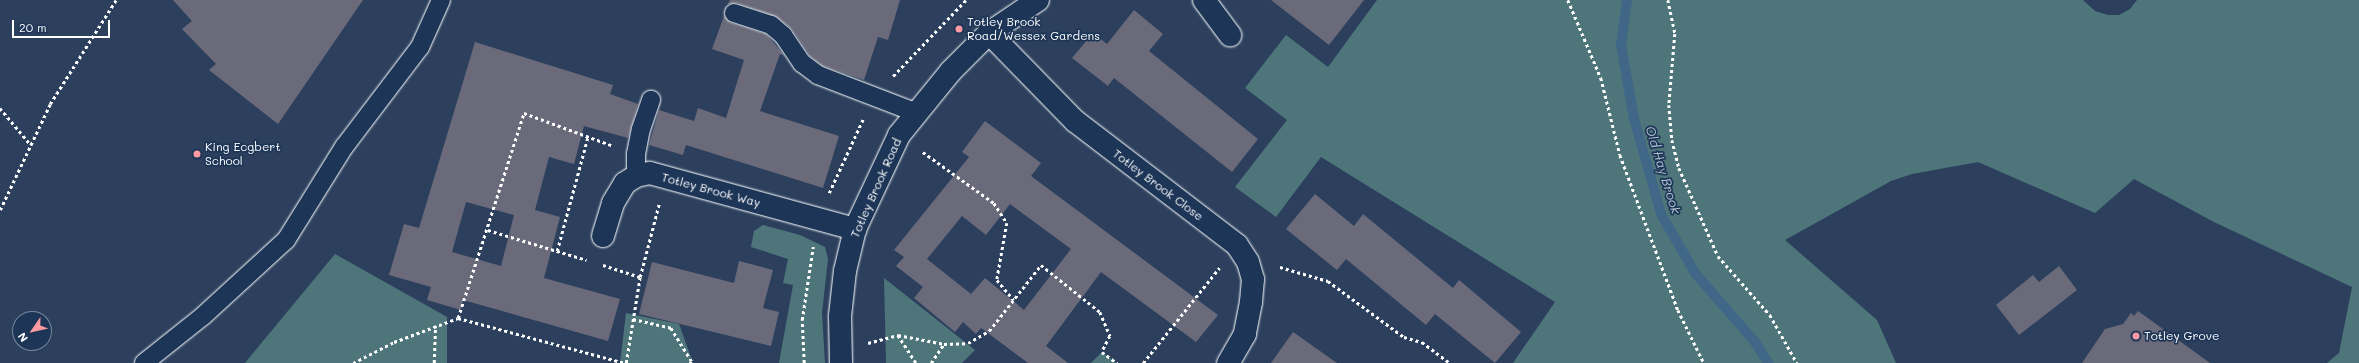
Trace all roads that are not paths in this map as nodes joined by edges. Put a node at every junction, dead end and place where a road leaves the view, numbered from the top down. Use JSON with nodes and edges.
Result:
{"nodes":[{"id":1,"x":441,"y":0,"type":"edge"},
{"id":2,"x":1038,"y":0,"type":"edge"},
{"id":3,"x":1204,"y":0,"type":"edge"},
{"id":4,"x":734,"y":13,"type":"dead end"},
{"id":5,"x":989,"y":33,"type":"junction"},
{"id":6,"x":1230,"y":35,"type":"dead end"},
{"id":7,"x":651,"y":100,"type":"dead end"},
{"id":8,"x":916,"y":113,"type":"junction"},
{"id":9,"x":636,"y":176,"type":"junction"},
{"id":10,"x":855,"y":229,"type":"junction"},
{"id":11,"x":603,"y":236,"type":"dead end"},
{"id":12,"x":841,"y":357,"type":"edge"},
{"id":13,"x":144,"y":363,"type":"edge"},
{"id":14,"x":1228,"y":363,"type":"edge"}],
"edges":[{"from":1,"to":13,"type":"lane"},
{"from":2,"to":5,"type":"street","name":"Totley Brook Road"},
{"from":3,"to":6,"type":"street"},
{"from":4,"to":8,"type":"lane"},
{"from":5,"to":8,"type":"street","name":"Totley Brook Road"},
{"from":5,"to":14,"type":"street","name":"Totley Brook Close"},
{"from":7,"to":9,"type":"lane"},
{"from":8,"to":10,"type":"street","name":"Totley Brook Road"},
{"from":9,"to":10,"type":"street","name":"Totley Brook Way"},
{"from":9,"to":11,"type":"street"},
{"from":10,"to":12,"type":"street","name":"Totley Brook Road"}]}
